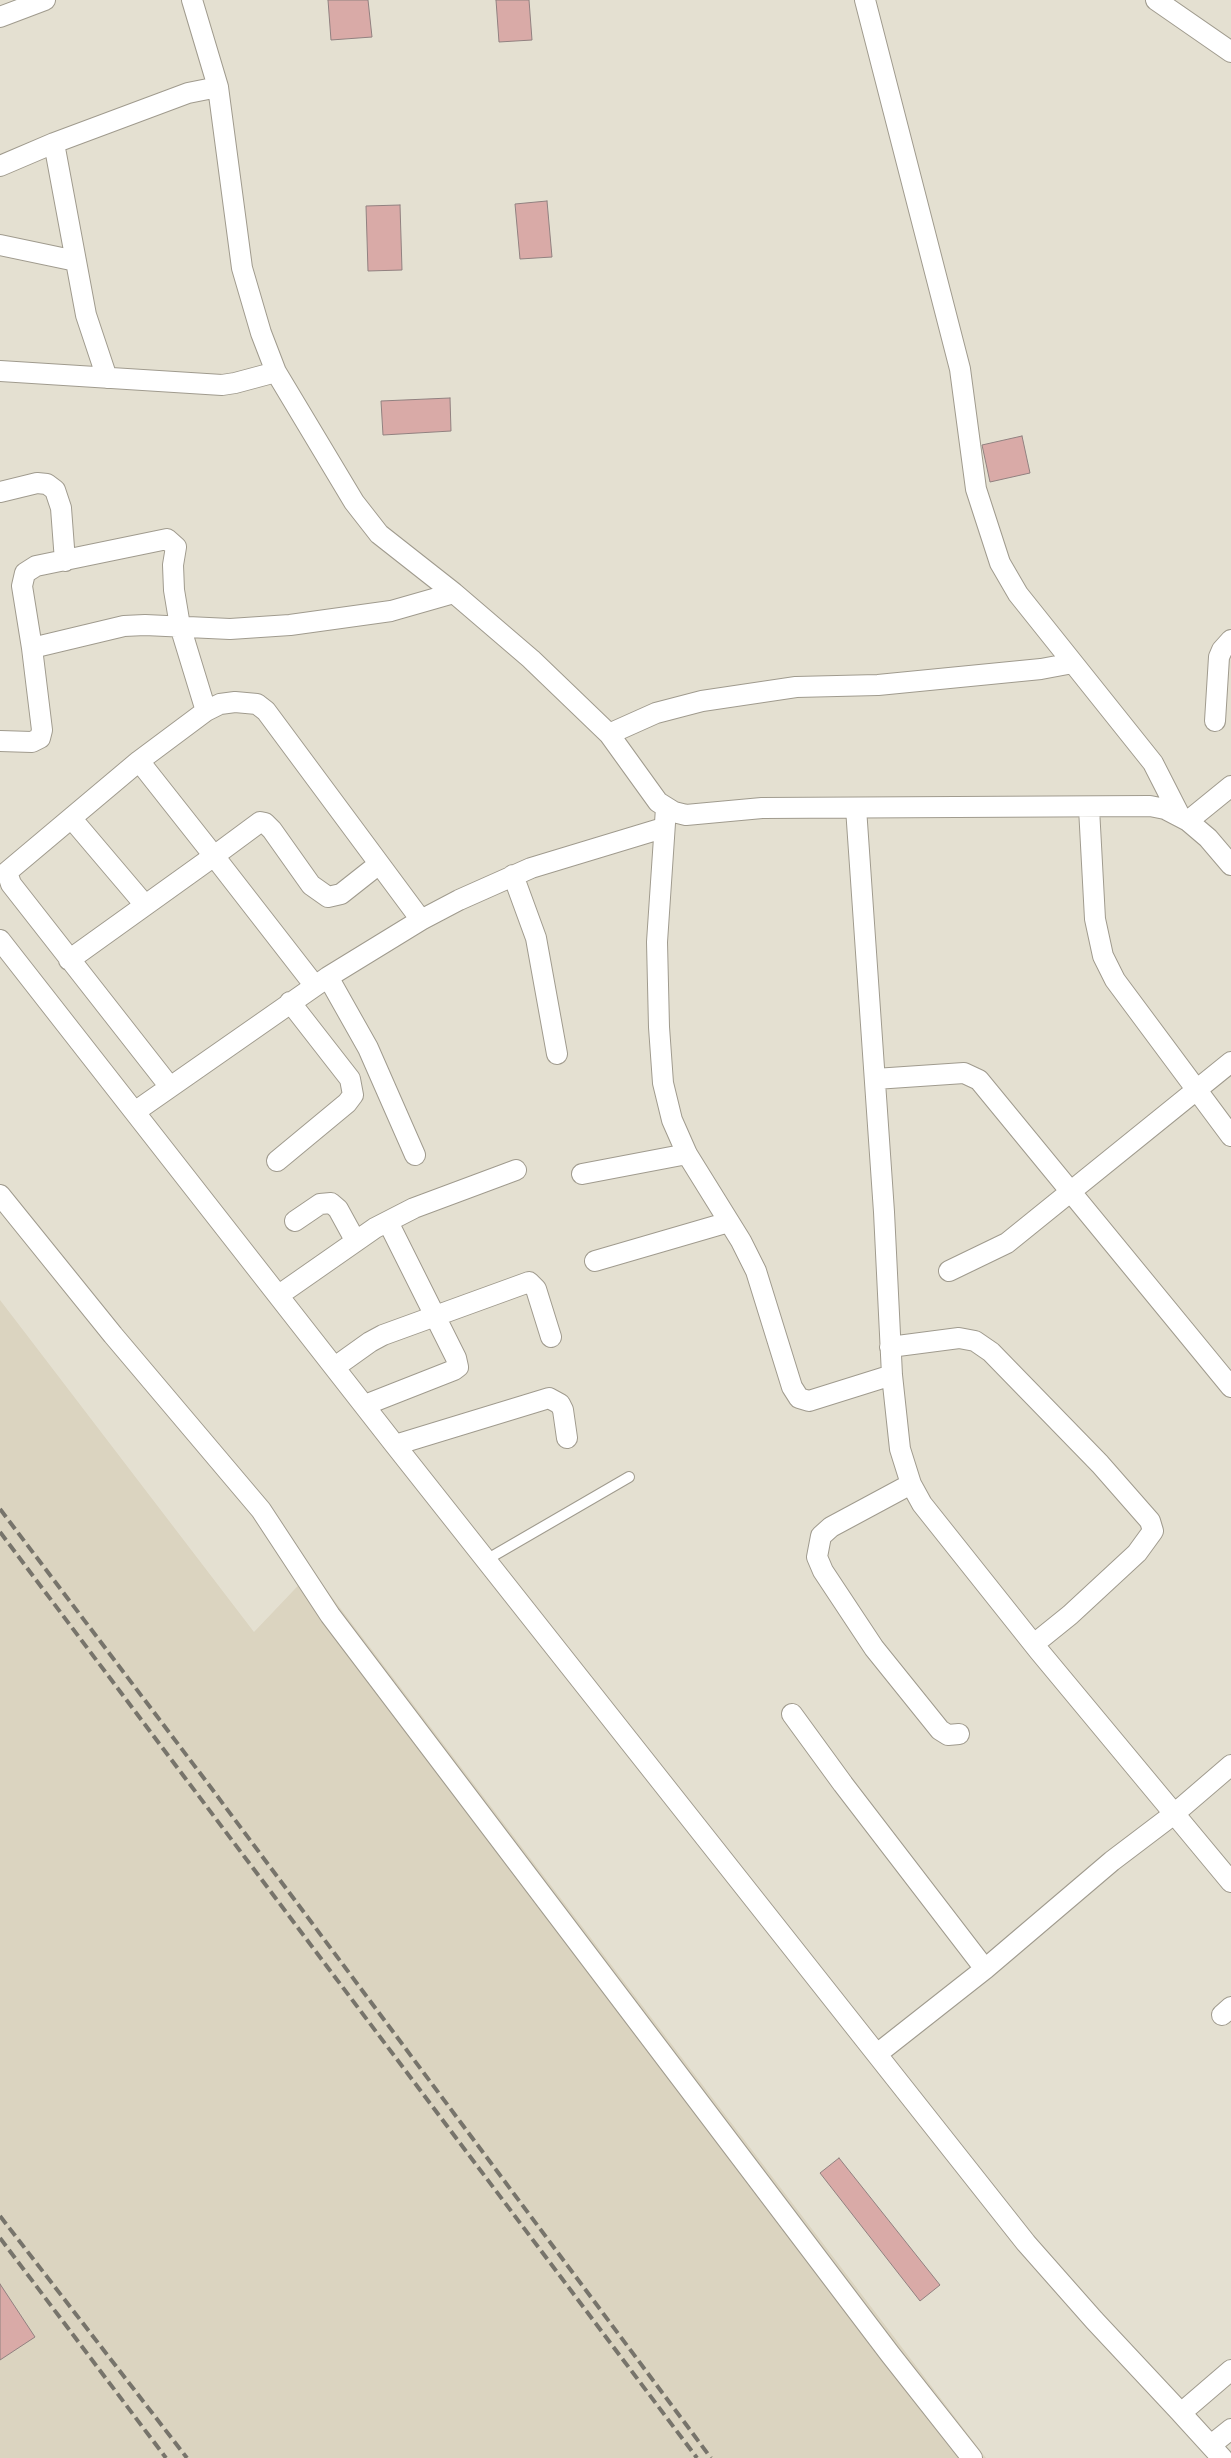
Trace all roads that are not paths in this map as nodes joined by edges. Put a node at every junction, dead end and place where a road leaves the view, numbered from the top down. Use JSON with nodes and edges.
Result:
{"nodes":[{"id":1,"x":45,"y":0,"type":"edge"},
{"id":2,"x":192,"y":0,"type":"edge"},
{"id":3,"x":865,"y":0,"type":"edge"},
{"id":4,"x":1156,"y":0,"type":"edge"},
{"id":5,"x":1,"y":13,"type":"edge"},
{"id":6,"x":1231,"y":52,"type":"edge"},
{"id":7,"x":218,"y":86,"type":"junction"},
{"id":8,"x":54,"y":143,"type":"junction"},
{"id":9,"x":0,"y":166,"type":"edge"},
{"id":10,"x":0,"y":245,"type":"edge"},
{"id":11,"x":76,"y":262,"type":"junction"},
{"id":12,"x":0,"y":371,"type":"edge"},
{"id":13,"x":276,"y":372,"type":"junction"},
{"id":14,"x":107,"y":378,"type":"junction"},
{"id":15,"x":0,"y":492,"type":"edge"},
{"id":16,"x":65,"y":561,"type":"junction"},
{"id":17,"x":454,"y":593,"type":"junction"},
{"id":18,"x":180,"y":626,"type":"junction"},
{"id":19,"x":1231,"y":640,"type":"edge"},
{"id":20,"x":32,"y":648,"type":"junction"},
{"id":21,"x":1073,"y":663,"type":"junction"},
{"id":22,"x":206,"y":711,"type":"junction"},
{"id":23,"x":1215,"y":721,"type":"dead end"},
{"id":24,"x":609,"y":734,"type":"junction"},
{"id":25,"x":0,"y":741,"type":"edge"},
{"id":26,"x":139,"y":761,"type":"junction"},
{"id":27,"x":1231,"y":786,"type":"edge"},
{"id":28,"x":666,"y":808,"type":"junction"},
{"id":29,"x":856,"y":808,"type":"junction"},
{"id":30,"x":1089,"y":808,"type":"junction"},
{"id":31,"x":1184,"y":818,"type":"junction"},
{"id":32,"x":72,"y":819,"type":"junction"},
{"id":33,"x":664,"y":828,"type":"junction"},
{"id":34,"x":214,"y":856,"type":"junction"},
{"id":35,"x":379,"y":864,"type":"junction"},
{"id":36,"x":1231,"y":866,"type":"edge"},
{"id":37,"x":3,"y":874,"type":"edge"},
{"id":38,"x":513,"y":875,"type":"junction"},
{"id":39,"x":145,"y":905,"type":"junction"},
{"id":40,"x":421,"y":920,"type":"junction"},
{"id":41,"x":0,"y":940,"type":"edge"},
{"id":42,"x":69,"y":960,"type":"junction"},
{"id":43,"x":322,"y":981,"type":"junction"},
{"id":44,"x":290,"y":1002,"type":"junction"},
{"id":45,"x":557,"y":1054,"type":"dead end"},
{"id":46,"x":1231,"y":1062,"type":"edge"},
{"id":47,"x":875,"y":1079,"type":"junction"},
{"id":48,"x":170,"y":1087,"type":"junction"},
{"id":49,"x":1195,"y":1091,"type":"junction"},
{"id":50,"x":136,"y":1111,"type":"junction"},
{"id":51,"x":1231,"y":1136,"type":"edge"},
{"id":52,"x":415,"y":1154,"type":"dead end"},
{"id":53,"x":687,"y":1154,"type":"junction"},
{"id":54,"x":277,"y":1161,"type":"dead end"},
{"id":55,"x":516,"y":1170,"type":"dead end"},
{"id":56,"x":582,"y":1174,"type":"dead end"},
{"id":57,"x":1069,"y":1191,"type":"junction"},
{"id":58,"x":0,"y":1195,"type":"edge"},
{"id":59,"x":295,"y":1221,"type":"dead end"},
{"id":60,"x":388,"y":1222,"type":"junction"},
{"id":61,"x":729,"y":1222,"type":"junction"},
{"id":62,"x":355,"y":1240,"type":"junction"},
{"id":63,"x":595,"y":1261,"type":"dead end"},
{"id":64,"x":949,"y":1271,"type":"dead end"},
{"id":65,"x":279,"y":1295,"type":"junction"},
{"id":66,"x":435,"y":1316,"type":"junction"},
{"id":67,"x":551,"y":1337,"type":"dead end"},
{"id":68,"x":890,"y":1347,"type":"junction"},
{"id":69,"x":335,"y":1367,"type":"junction"},
{"id":70,"x":892,"y":1375,"type":"junction"},
{"id":71,"x":1231,"y":1387,"type":"edge"},
{"id":72,"x":365,"y":1405,"type":"junction"},
{"id":73,"x":567,"y":1438,"type":"dead end"},
{"id":74,"x":395,"y":1445,"type":"junction"},
{"id":75,"x":629,"y":1477,"type":"dead end"},
{"id":76,"x":911,"y":1484,"type":"junction"},
{"id":77,"x":486,"y":1560,"type":"junction"},
{"id":78,"x":1034,"y":1644,"type":"junction"},
{"id":79,"x":792,"y":1714,"type":"dead end"},
{"id":80,"x":959,"y":1734,"type":"dead end"},
{"id":81,"x":1231,"y":1765,"type":"edge"},
{"id":82,"x":1174,"y":1814,"type":"junction"},
{"id":83,"x":1231,"y":1882,"type":"edge"},
{"id":84,"x":985,"y":1969,"type":"junction"},
{"id":85,"x":877,"y":2054,"type":"junction"},
{"id":86,"x":1231,"y":2370,"type":"edge"},
{"id":87,"x":1181,"y":2413,"type":"junction"},
{"id":88,"x":1231,"y":2429,"type":"edge"},
{"id":89,"x":1216,"y":2452,"type":"edge"},
{"id":90,"x":972,"y":2458,"type":"edge"}],
"edges":[{"from":1,"to":5,"type":"street"},
{"from":2,"to":7,"type":"street"},
{"from":3,"to":21,"type":"street"},
{"from":4,"to":6,"type":"street"},
{"from":7,"to":8,"type":"street"},
{"from":7,"to":13,"type":"street"},
{"from":8,"to":9,"type":"street"},
{"from":8,"to":11,"type":"street"},
{"from":10,"to":11,"type":"street"},
{"from":11,"to":14,"type":"street"},
{"from":12,"to":14,"type":"street"},
{"from":13,"to":14,"type":"street"},
{"from":13,"to":17,"type":"street"},
{"from":15,"to":16,"type":"street"},
{"from":16,"to":18,"type":"street"},
{"from":16,"to":20,"type":"street"},
{"from":17,"to":18,"type":"street"},
{"from":17,"to":24,"type":"street"},
{"from":18,"to":20,"type":"street"},
{"from":18,"to":22,"type":"street"},
{"from":19,"to":23,"type":"street"},
{"from":20,"to":25,"type":"street"},
{"from":21,"to":24,"type":"street"},
{"from":21,"to":31,"type":"street"},
{"from":22,"to":26,"type":"street"},
{"from":22,"to":35,"type":"street"},
{"from":24,"to":28,"type":"street"},
{"from":26,"to":32,"type":"street"},
{"from":26,"to":34,"type":"street"},
{"from":27,"to":31,"type":"street"},
{"from":28,"to":29,"type":"street"},
{"from":28,"to":33,"type":"street"},
{"from":29,"to":30,"type":"street"},
{"from":29,"to":47,"type":"street"},
{"from":30,"to":31,"type":"street"},
{"from":30,"to":49,"type":"street"},
{"from":31,"to":36,"type":"street"},
{"from":32,"to":37,"type":"street"},
{"from":32,"to":39,"type":"street"},
{"from":33,"to":38,"type":"street"},
{"from":33,"to":53,"type":"street"},
{"from":34,"to":35,"type":"street"},
{"from":34,"to":39,"type":"street"},
{"from":34,"to":43,"type":"street"},
{"from":35,"to":40,"type":"street"},
{"from":37,"to":42,"type":"street"},
{"from":38,"to":40,"type":"street"},
{"from":38,"to":45,"type":"street"},
{"from":39,"to":42,"type":"street"},
{"from":40,"to":43,"type":"street"},
{"from":41,"to":50,"type":"street"},
{"from":42,"to":48,"type":"street"},
{"from":43,"to":44,"type":"street"},
{"from":43,"to":52,"type":"street"},
{"from":44,"to":48,"type":"street"},
{"from":44,"to":54,"type":"street"},
{"from":46,"to":49,"type":"street"},
{"from":47,"to":57,"type":"street"},
{"from":47,"to":68,"type":"street"},
{"from":48,"to":50,"type":"street"},
{"from":49,"to":51,"type":"street"},
{"from":49,"to":57,"type":"street"},
{"from":50,"to":65,"type":"street"},
{"from":53,"to":56,"type":"street"},
{"from":53,"to":61,"type":"street"},
{"from":55,"to":60,"type":"street"},
{"from":57,"to":64,"type":"street"},
{"from":57,"to":71,"type":"street"},
{"from":58,"to":90,"type":"street"},
{"from":59,"to":62,"type":"street"},
{"from":60,"to":62,"type":"street"},
{"from":60,"to":66,"type":"street"},
{"from":61,"to":63,"type":"street"},
{"from":61,"to":70,"type":"street"},
{"from":62,"to":65,"type":"street"},
{"from":65,"to":69,"type":"street"},
{"from":66,"to":67,"type":"street"},
{"from":66,"to":69,"type":"street"},
{"from":66,"to":72,"type":"street"},
{"from":68,"to":70,"type":"street"},
{"from":68,"to":78,"type":"street"},
{"from":69,"to":72,"type":"street"},
{"from":70,"to":76,"type":"street"},
{"from":72,"to":74,"type":"street"},
{"from":73,"to":74,"type":"street"},
{"from":74,"to":77,"type":"street"},
{"from":75,"to":77,"type":"lane"},
{"from":76,"to":78,"type":"street"},
{"from":76,"to":80,"type":"street"},
{"from":77,"to":85,"type":"street"},
{"from":78,"to":82,"type":"street"},
{"from":79,"to":84,"type":"street"},
{"from":81,"to":82,"type":"street"},
{"from":82,"to":83,"type":"street"},
{"from":82,"to":84,"type":"street"},
{"from":84,"to":85,"type":"street"},
{"from":85,"to":87,"type":"street"},
{"from":86,"to":87,"type":"street"},
{"from":87,"to":89,"type":"street"},
{"from":88,"to":89,"type":"street"}]}
